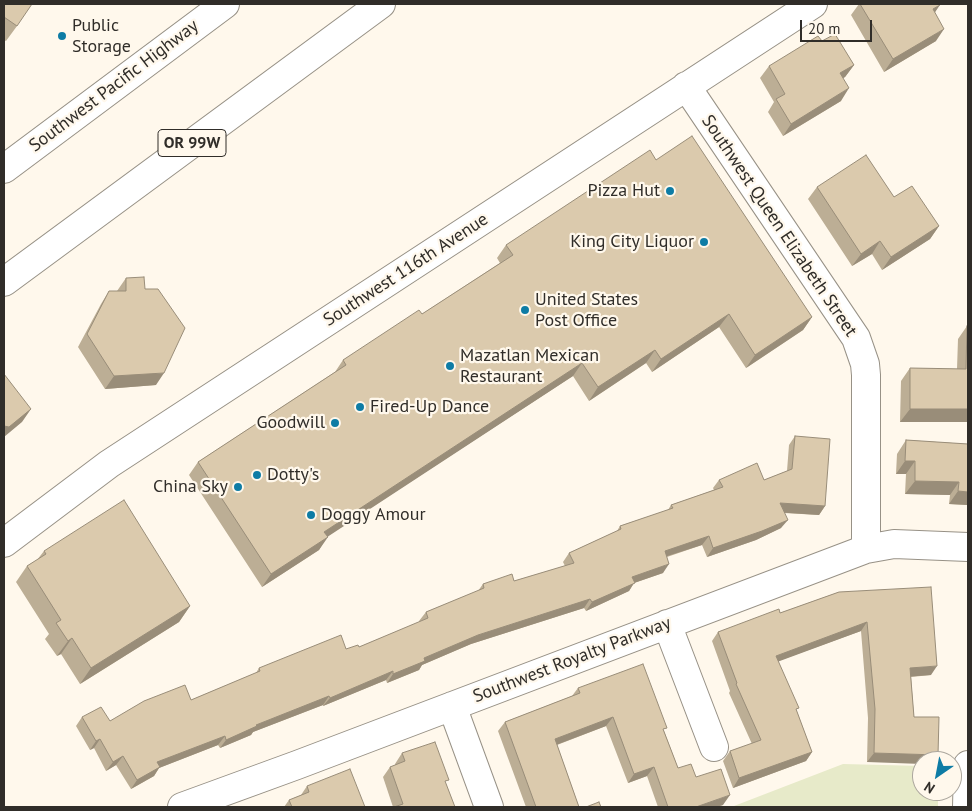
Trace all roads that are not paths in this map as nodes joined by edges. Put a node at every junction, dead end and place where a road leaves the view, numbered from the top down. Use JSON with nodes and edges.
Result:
{"nodes":[{"id":1,"x":225,"y":4,"type":"edge"},
{"id":2,"x":381,"y":4,"type":"edge"},
{"id":3,"x":812,"y":4,"type":"edge"},
{"id":4,"x":686,"y":86,"type":"junction"},
{"id":5,"x":4,"y":169,"type":"edge"},
{"id":6,"x":4,"y":282,"type":"edge"},
{"id":7,"x":4,"y":543,"type":"edge"},
{"id":8,"x":968,"y":546,"type":"edge"},
{"id":9,"x":866,"y":549,"type":"junction"},
{"id":10,"x":667,"y":624,"type":"junction"},
{"id":11,"x":452,"y":706,"type":"junction"},
{"id":12,"x":714,"y":747,"type":"dead end"},
{"id":13,"x":968,"y":765,"type":"edge"},
{"id":14,"x":233,"y":798,"type":"edge"},
{"id":15,"x":182,"y":807,"type":"edge"},
{"id":16,"x":489,"y":807,"type":"edge"},
{"id":17,"x":967,"y":807,"type":"edge"}],
"edges":[{"from":1,"to":5,"type":"main road","name":"Southwest Pacific Highway"},
{"from":2,"to":6,"type":"main road","number":"OR 99W"},
{"from":3,"to":4,"type":"main road","name":"Southwest 116th Avenue"},
{"from":4,"to":7,"type":"main road","name":"Southwest 116th Avenue"},
{"from":4,"to":9,"type":"main road","name":"Southwest Queen Elizabeth Street"},
{"from":8,"to":9,"type":"main road","name":"Southwest Royalty Parkway"},
{"from":9,"to":10,"type":"main road","name":"Southwest Royalty Parkway"},
{"from":10,"to":11,"type":"main road","name":"Southwest Royalty Parkway"},
{"from":10,"to":12,"type":"main road"},
{"from":11,"to":14,"type":"main road","name":"Southwest Royalty Parkway"},
{"from":11,"to":16,"type":"main road"},
{"from":13,"to":17,"type":"main road"},
{"from":14,"to":15,"type":"main road","name":"Southwest Royalty Parkway"}]}
